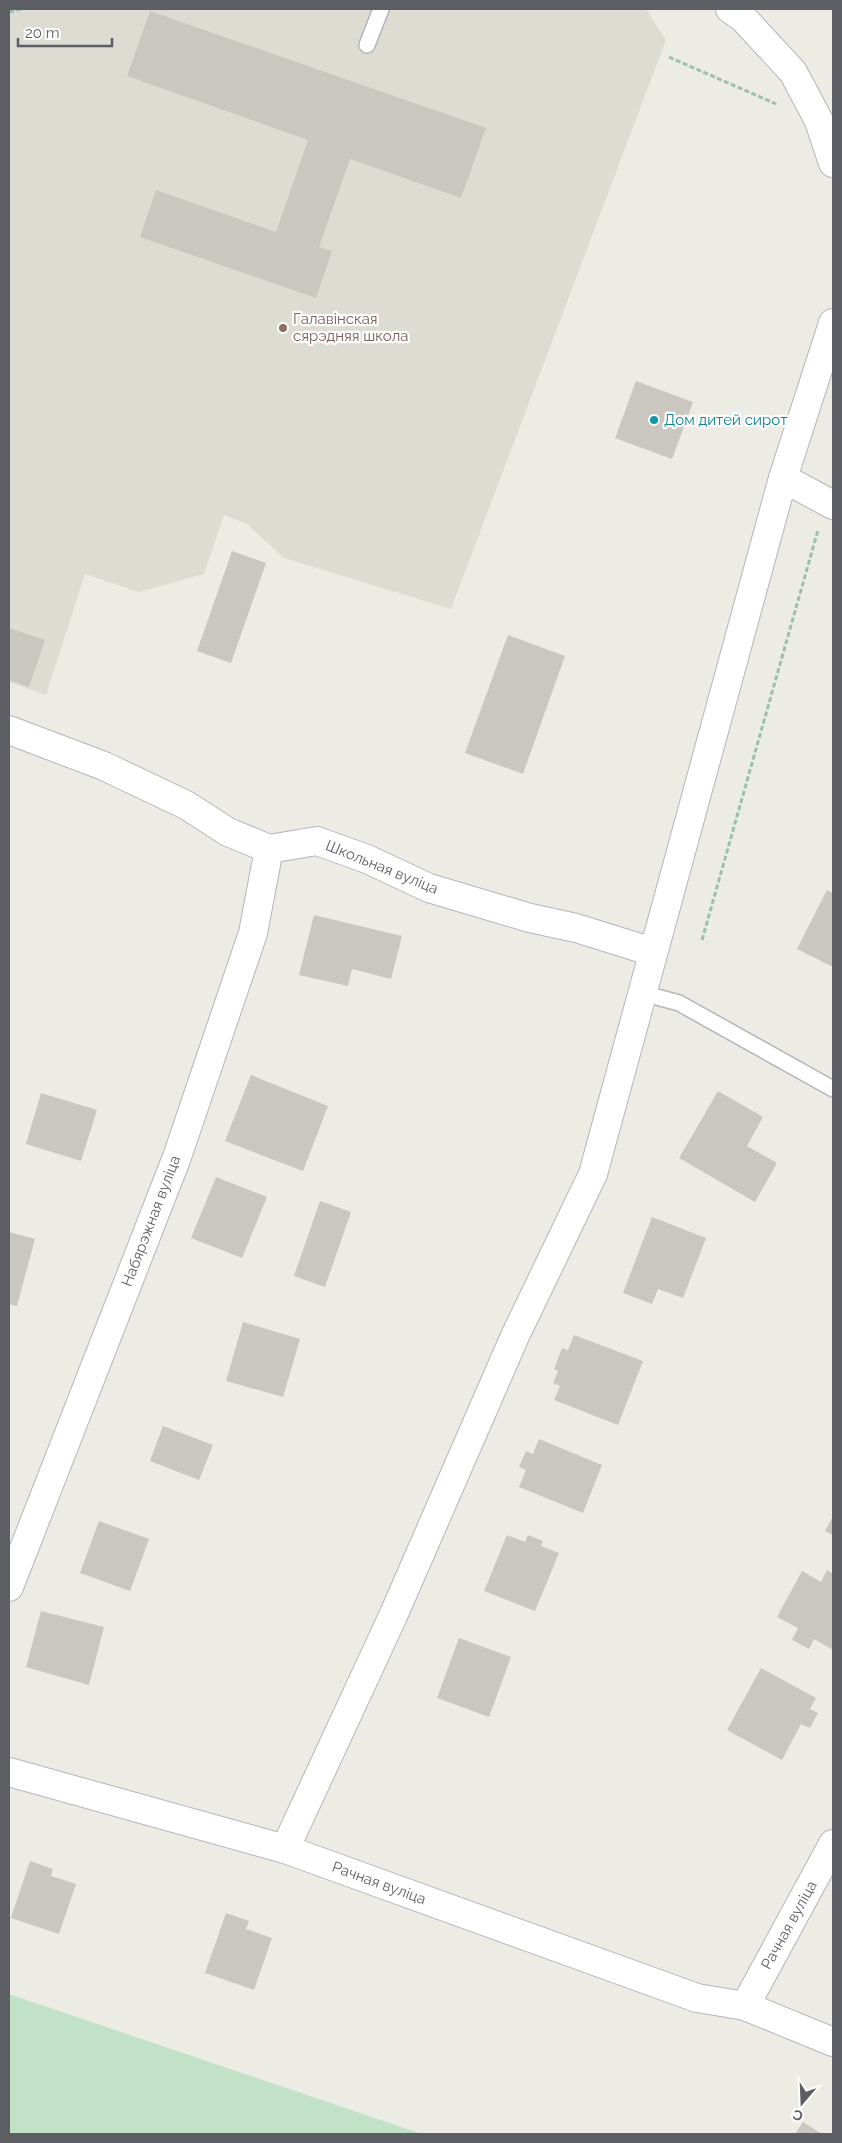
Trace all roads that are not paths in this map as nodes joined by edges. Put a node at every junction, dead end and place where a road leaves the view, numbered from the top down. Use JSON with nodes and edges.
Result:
{"nodes":[{"id":1,"x":381,"y":9,"type":"edge"},
{"id":2,"x":730,"y":9,"type":"edge"},
{"id":3,"x":367,"y":46,"type":"dead end"},
{"id":4,"x":833,"y":163,"type":"edge"},
{"id":5,"x":833,"y":323,"type":"edge"},
{"id":6,"x":784,"y":478,"type":"junction"},
{"id":7,"x":829,"y":502,"type":"edge"},
{"id":8,"x":9,"y":730,"type":"edge"},
{"id":9,"x":269,"y":848,"type":"junction"},
{"id":10,"x":653,"y":952,"type":"junction"},
{"id":11,"x":642,"y":993,"type":"junction"},
{"id":12,"x":833,"y":1089,"type":"edge"},
{"id":13,"x":9,"y":1587,"type":"edge"},
{"id":14,"x":9,"y":1772,"type":"edge"},
{"id":15,"x":833,"y":1844,"type":"edge"},
{"id":16,"x":285,"y":1849,"type":"junction"},
{"id":17,"x":745,"y":2006,"type":"junction"},
{"id":18,"x":833,"y":2042,"type":"edge"}],
"edges":[{"from":1,"to":3,"type":"lane"},
{"from":2,"to":4,"type":"street"},
{"from":5,"to":6,"type":"street"},
{"from":6,"to":7,"type":"street"},
{"from":6,"to":10,"type":"street"},
{"from":8,"to":9,"type":"street","name":"Школьная вуліца"},
{"from":9,"to":10,"type":"street","name":"Школьная вуліца"},
{"from":9,"to":13,"type":"street","name":"Набярэжная вуліца"},
{"from":10,"to":11,"type":"street"},
{"from":11,"to":12,"type":"lane"},
{"from":11,"to":16,"type":"street"},
{"from":14,"to":16,"type":"street","name":"Рачная вуліца"},
{"from":15,"to":17,"type":"street","name":"Рачная вуліца"},
{"from":16,"to":17,"type":"street","name":"Рачная вуліца"},
{"from":17,"to":18,"type":"street","name":"Рачная вуліца"}]}
